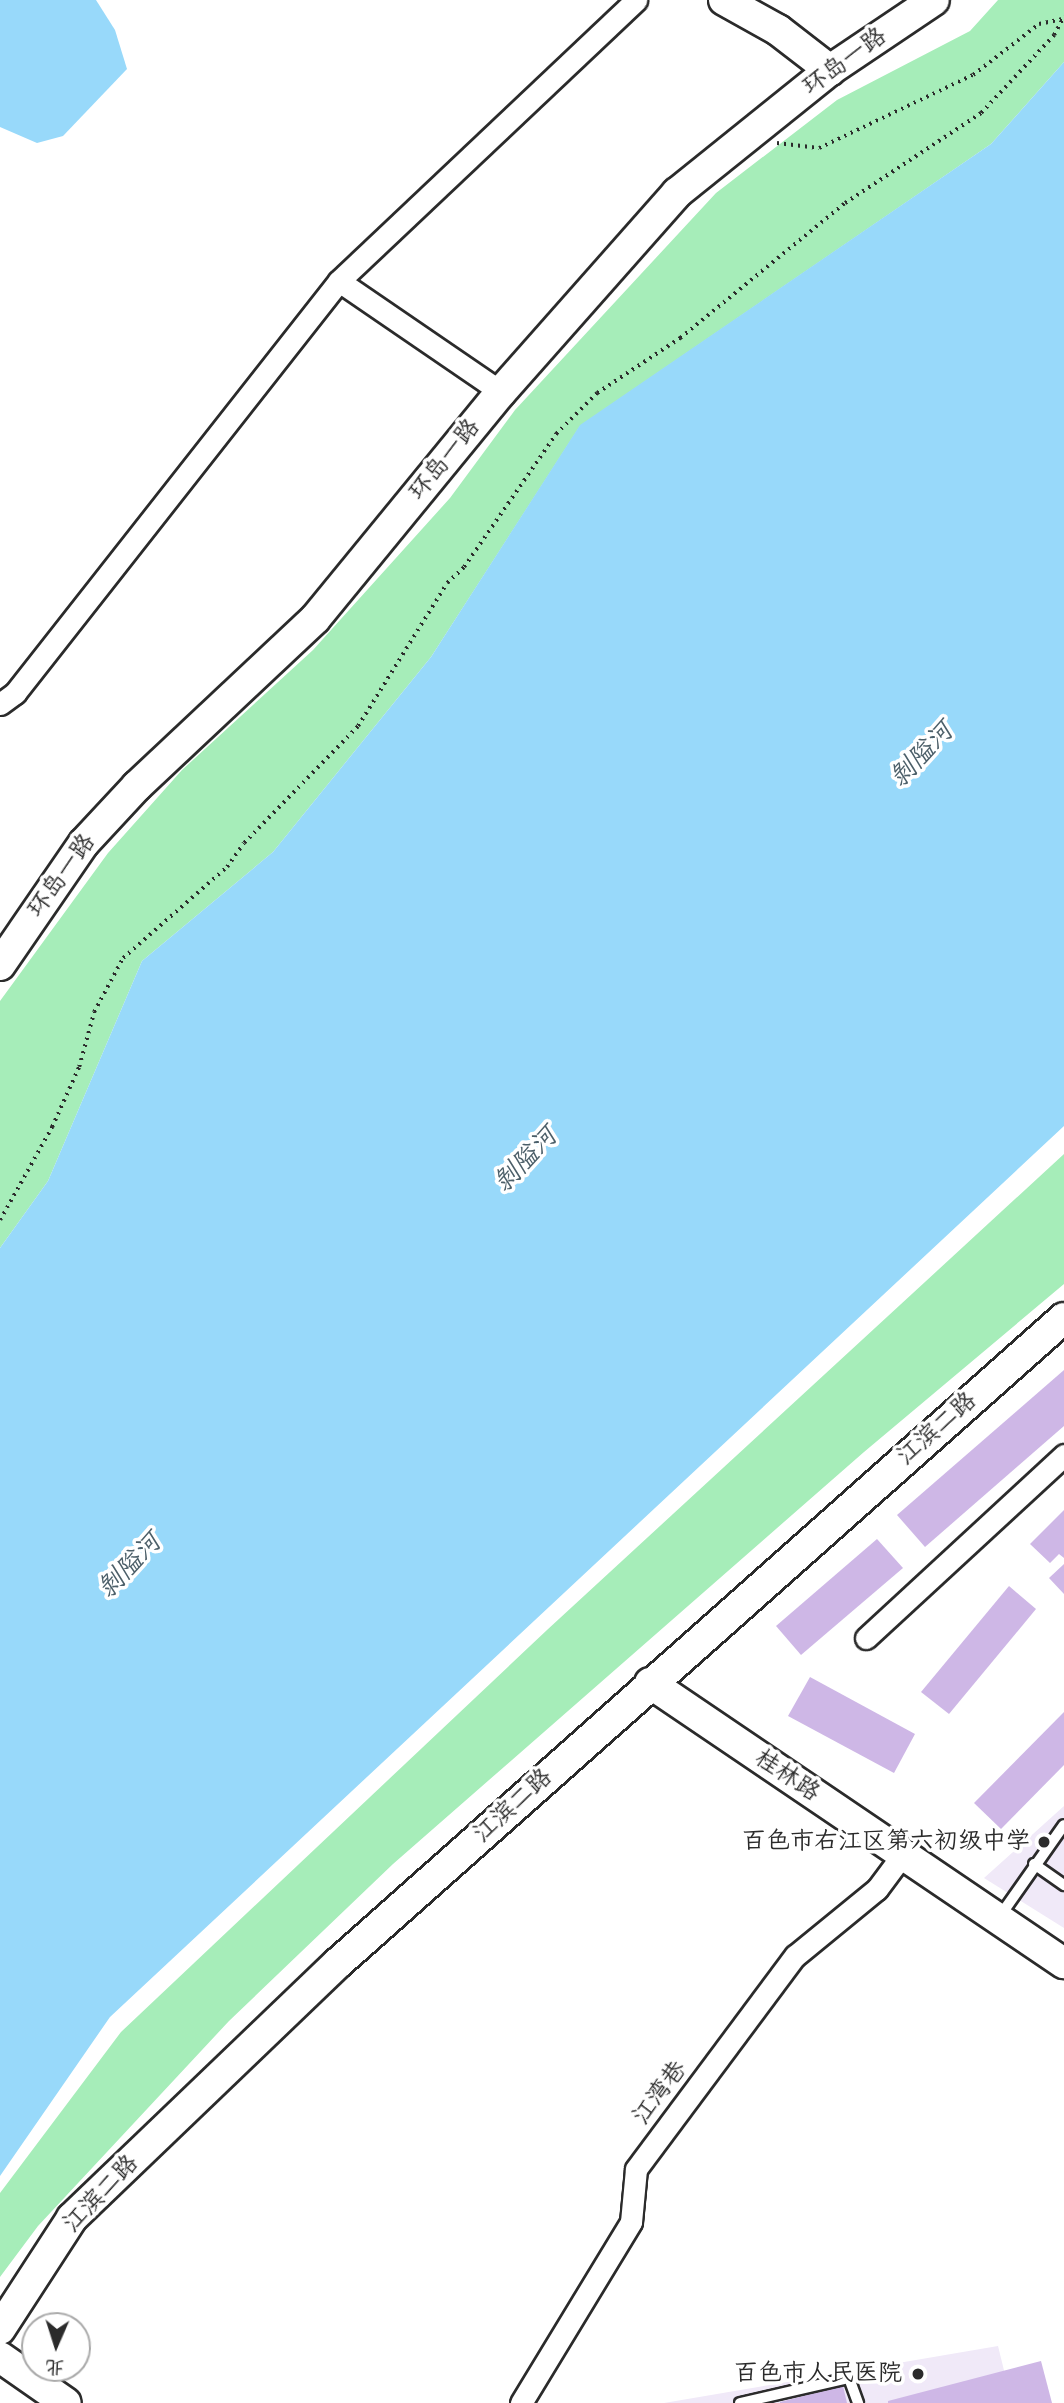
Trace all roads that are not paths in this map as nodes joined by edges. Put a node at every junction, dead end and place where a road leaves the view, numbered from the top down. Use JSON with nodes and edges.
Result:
{"nodes":[{"id":1,"x":636,"y":0,"type":"edge"},
{"id":2,"x":724,"y":0,"type":"edge"},
{"id":3,"x":934,"y":0,"type":"edge"},
{"id":4,"x":830,"y":70,"type":"junction"},
{"id":5,"x":339,"y":281,"type":"junction"},
{"id":6,"x":501,"y":392,"type":"junction"},
{"id":7,"x":0,"y":704,"type":"edge"},
{"id":8,"x":0,"y":965,"type":"edge"},
{"id":9,"x":1064,"y":1318,"type":"edge"},
{"id":10,"x":1064,"y":1455,"type":"edge"},
{"id":11,"x":866,"y":1637,"type":"dead end"},
{"id":12,"x":650,"y":1683,"type":"junction"},
{"id":13,"x":1064,"y":1825,"type":"edge"},
{"id":14,"x":903,"y":1854,"type":"junction"},
{"id":15,"x":1034,"y":1864,"type":"junction"},
{"id":16,"x":1064,"y":1885,"type":"edge"},
{"id":17,"x":998,"y":1918,"type":"junction"},
{"id":18,"x":1064,"y":1963,"type":"edge"},
{"id":19,"x":0,"y":2329,"type":"edge"},
{"id":20,"x":0,"y":2357,"type":"edge"},
{"id":21,"x":66,"y":2403,"type":"edge"},
{"id":22,"x":521,"y":2403,"type":"edge"},
{"id":23,"x":740,"y":2403,"type":"edge"},
{"id":24,"x":858,"y":2403,"type":"edge"}],
"edges":[{"from":1,"to":5,"type":"street"},
{"from":2,"to":4,"type":"street"},
{"from":3,"to":4,"type":"street","name":"环岛一路"},
{"from":4,"to":6,"type":"street","name":"环岛一路"},
{"from":5,"to":6,"type":"street"},
{"from":5,"to":7,"type":"street"},
{"from":6,"to":8,"type":"street","name":"环岛一路"},
{"from":9,"to":12,"type":"street","name":"江滨二路"},
{"from":10,"to":11,"type":"street"},
{"from":12,"to":14,"type":"street","name":"桂林路"},
{"from":12,"to":19,"type":"street","name":"江滨二路"},
{"from":13,"to":15,"type":"lane"},
{"from":14,"to":17,"type":"street","name":"桂林路"},
{"from":14,"to":22,"type":"street","name":"江湾巷"},
{"from":15,"to":16,"type":"lane"},
{"from":15,"to":17,"type":"lane"},
{"from":17,"to":18,"type":"street","name":"桂林路"},
{"from":20,"to":21,"type":"street"},
{"from":23,"to":24,"type":"lane"}]}
